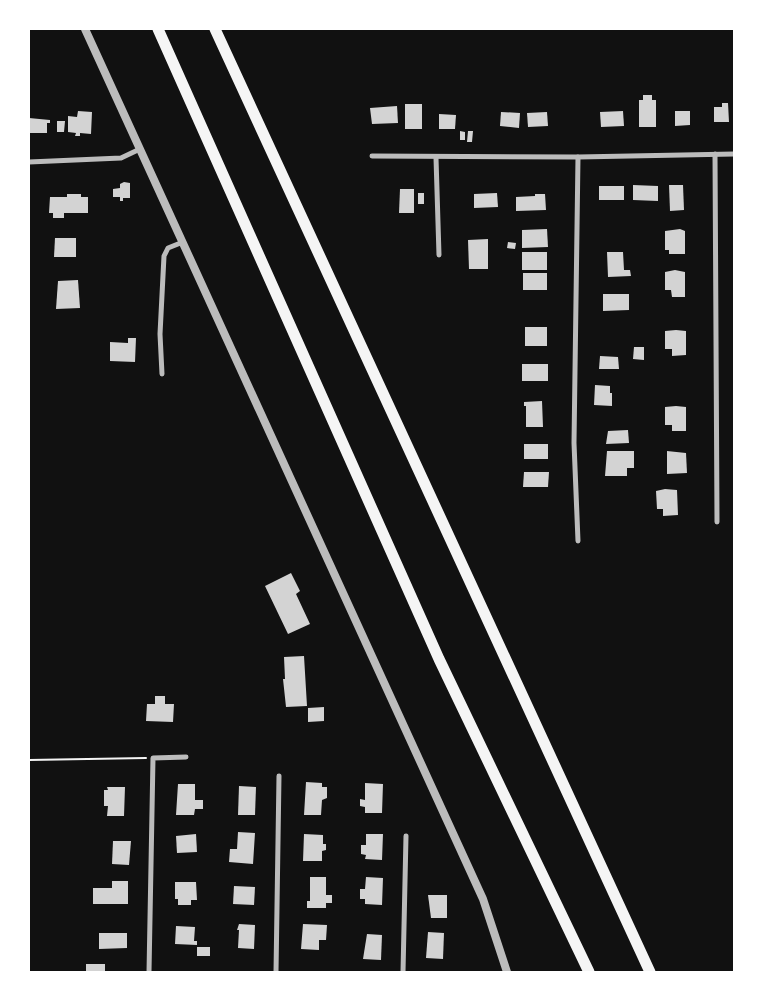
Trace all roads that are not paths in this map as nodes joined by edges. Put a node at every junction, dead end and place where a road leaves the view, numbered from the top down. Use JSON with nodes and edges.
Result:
{"nodes":[{"id":1,"x":85,"y":29,"type":"edge"},
{"id":2,"x":158,"y":29,"type":"edge"},
{"id":3,"x":215,"y":29,"type":"edge"},
{"id":4,"x":140,"y":149,"type":"junction"},
{"id":5,"x":715,"y":154,"type":"junction"},
{"id":6,"x":734,"y":154,"type":"edge"},
{"id":7,"x":372,"y":156,"type":"dead end"},
{"id":8,"x":578,"y":157,"type":"junction"},
{"id":9,"x":436,"y":158,"type":"junction"},
{"id":10,"x":29,"y":162,"type":"edge"},
{"id":11,"x":183,"y":242,"type":"junction"},
{"id":12,"x":439,"y":256,"type":"dead end"},
{"id":13,"x":162,"y":374,"type":"dead end"},
{"id":14,"x":717,"y":522,"type":"dead end"},
{"id":15,"x":578,"y":541,"type":"dead end"},
{"id":16,"x":186,"y":757,"type":"dead end"},
{"id":17,"x":279,"y":776,"type":"dead end"},
{"id":18,"x":406,"y":836,"type":"dead end"},
{"id":19,"x":149,"y":972,"type":"edge"},
{"id":20,"x":276,"y":972,"type":"edge"},
{"id":21,"x":403,"y":972,"type":"edge"},
{"id":22,"x":508,"y":972,"type":"edge"},
{"id":23,"x":589,"y":972,"type":"edge"},
{"id":24,"x":650,"y":972,"type":"edge"}],
"edges":[{"from":1,"to":4,"type":"street"},
{"from":2,"to":23,"type":"highway"},
{"from":3,"to":24,"type":"highway"},
{"from":4,"to":10,"type":"street"},
{"from":4,"to":11,"type":"street"},
{"from":5,"to":6,"type":"street"},
{"from":5,"to":8,"type":"street"},
{"from":5,"to":14,"type":"street"},
{"from":7,"to":9,"type":"street"},
{"from":8,"to":9,"type":"street"},
{"from":8,"to":15,"type":"street"},
{"from":9,"to":12,"type":"street"},
{"from":11,"to":13,"type":"street"},
{"from":11,"to":22,"type":"street"},
{"from":16,"to":19,"type":"street"},
{"from":17,"to":20,"type":"street"},
{"from":18,"to":21,"type":"street"}]}
